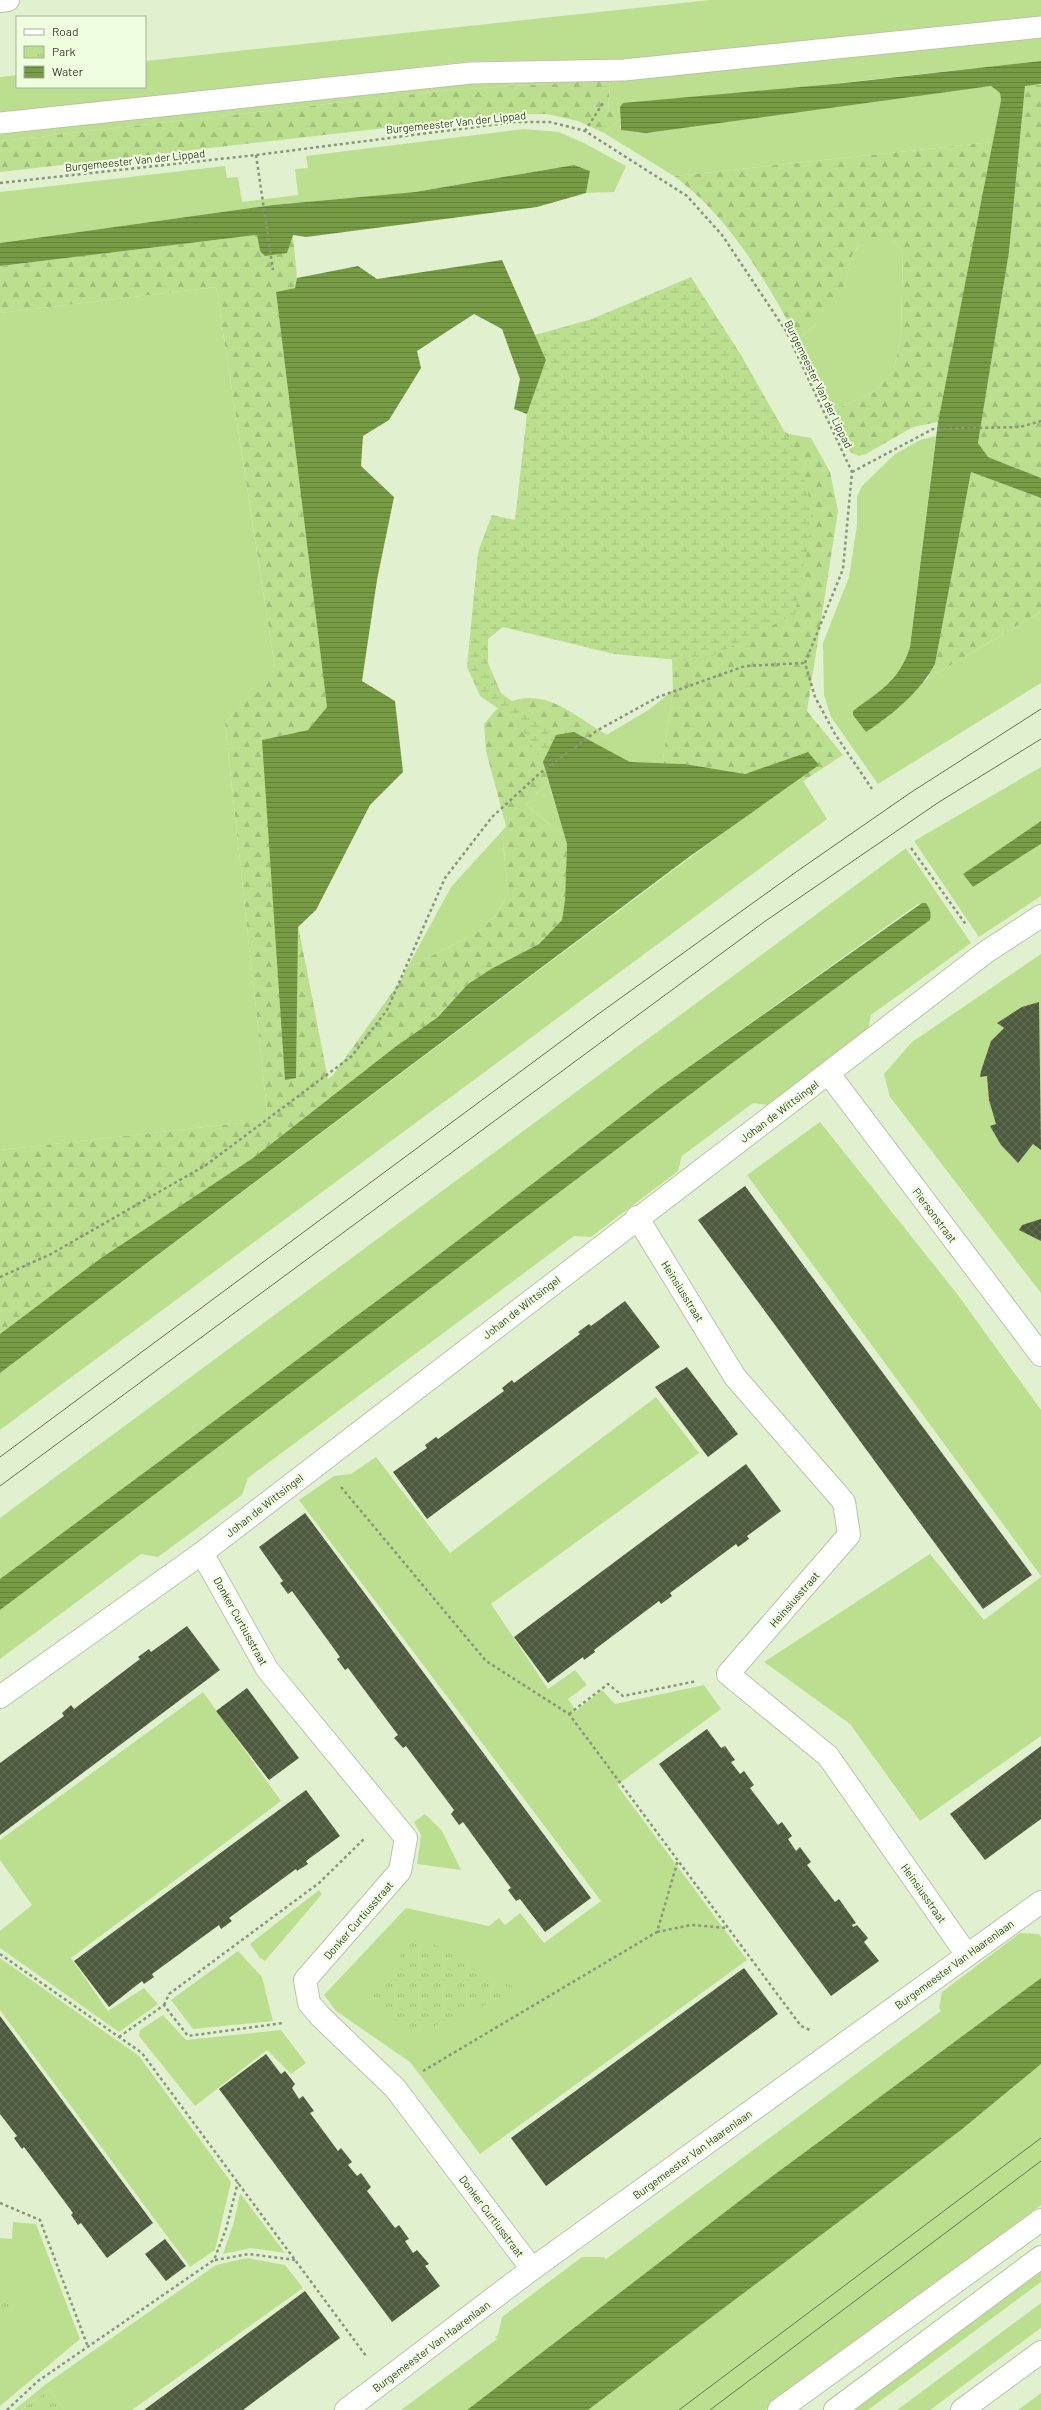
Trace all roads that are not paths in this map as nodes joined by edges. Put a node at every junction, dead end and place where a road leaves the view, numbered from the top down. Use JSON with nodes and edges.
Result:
{"nodes":[{"id":1,"x":8,"y":0,"type":"edge"},
{"id":2,"x":0,"y":1,"type":"edge"},
{"id":3,"x":1041,"y":27,"type":"edge"},
{"id":4,"x":0,"y":123,"type":"edge"},
{"id":5,"x":1041,"y":916,"type":"edge"},
{"id":6,"x":829,"y":1074,"type":"junction"},
{"id":7,"x":637,"y":1218,"type":"junction"},
{"id":8,"x":1041,"y":1356,"type":"edge"},
{"id":9,"x":202,"y":1553,"type":"junction"},
{"id":10,"x":0,"y":1697,"type":"edge"},
{"id":11,"x":1041,"y":1902,"type":"edge"},
{"id":12,"x":967,"y":1954,"type":"junction"},
{"id":13,"x":1041,"y":2220,"type":"edge"},
{"id":14,"x":1041,"y":2257,"type":"edge"},
{"id":15,"x":532,"y":2269,"type":"junction"},
{"id":16,"x":1041,"y":2352,"type":"edge"},
{"id":17,"x":346,"y":2410,"type":"edge"},
{"id":18,"x":779,"y":2410,"type":"edge"},
{"id":19,"x":835,"y":2410,"type":"edge"},
{"id":20,"x":962,"y":2410,"type":"edge"}],
"edges":[{"from":1,"to":2,"type":"main road"},
{"from":3,"to":4,"type":"lane"},
{"from":5,"to":6,"type":"main road","name":"Johan de Wittsingel"},
{"from":6,"to":7,"type":"main road","name":"Johan de Wittsingel"},
{"from":6,"to":8,"type":"main road","name":"Piersonstraat"},
{"from":7,"to":9,"type":"main road","name":"Johan de Wittsingel"},
{"from":7,"to":12,"type":"main road","name":"Heinsiusstraat"},
{"from":9,"to":10,"type":"main road","name":"Johan de Wittsingel"},
{"from":9,"to":15,"type":"main road","name":"Donker Curtiusstraat"},
{"from":11,"to":12,"type":"main road","name":"Burgemeester Van Haarenlaan"},
{"from":12,"to":15,"type":"main road","name":"Burgemeester Van Haarenlaan"},
{"from":13,"to":18,"type":"main road"},
{"from":14,"to":19,"type":"main road"},
{"from":15,"to":17,"type":"main road","name":"Burgemeester Van Haarenlaan"},
{"from":16,"to":20,"type":"main road"}]}
